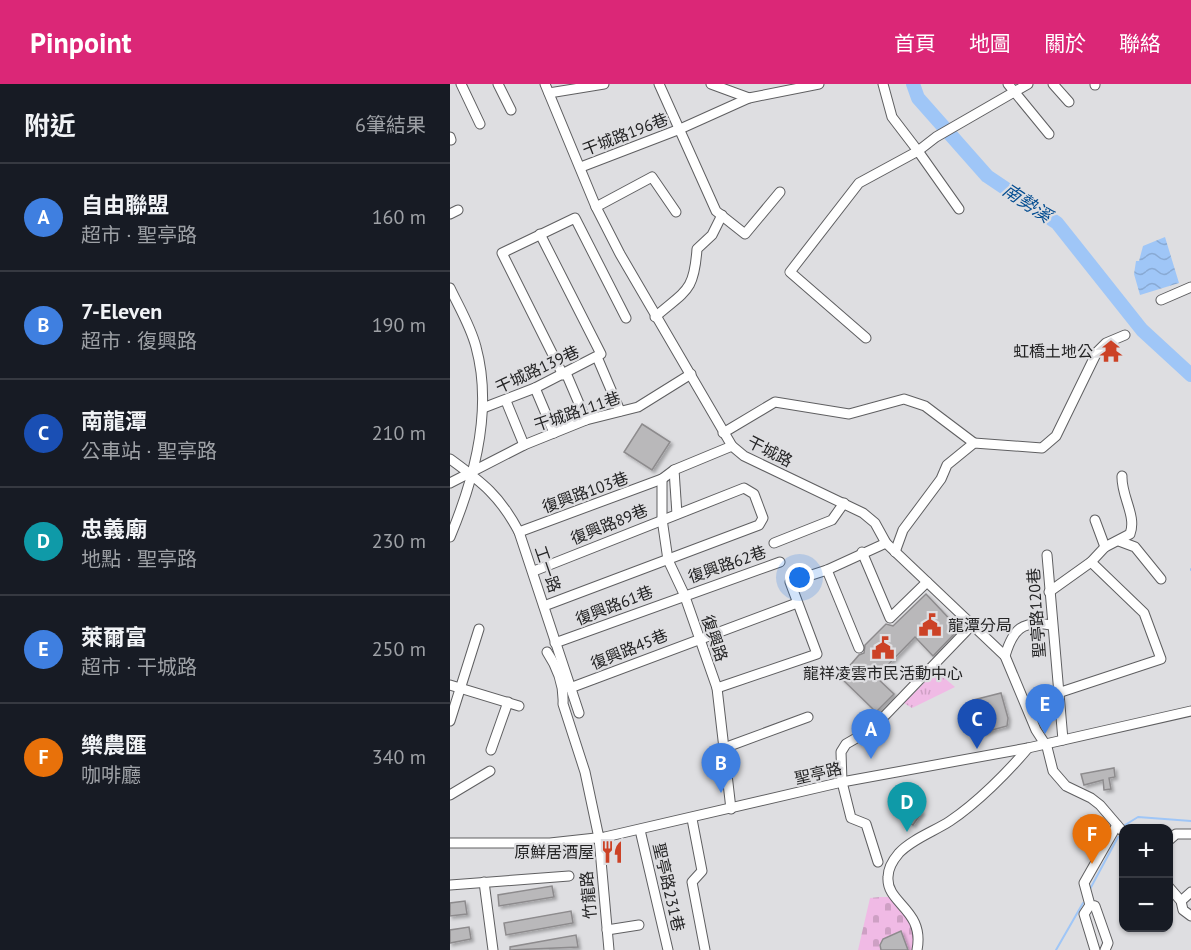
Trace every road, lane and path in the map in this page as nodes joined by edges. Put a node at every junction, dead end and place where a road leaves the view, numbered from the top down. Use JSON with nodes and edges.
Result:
{"nodes":[{"id":1,"x":461,"y":84,"type":"edge"},
{"id":2,"x":498,"y":84,"type":"edge"},
{"id":3,"x":604,"y":84,"type":"edge"},
{"id":4,"x":659,"y":84,"type":"edge"},
{"id":5,"x":711,"y":84,"type":"edge"},
{"id":6,"x":819,"y":84,"type":"edge"},
{"id":7,"x":883,"y":84,"type":"edge"},
{"id":8,"x":1008,"y":84,"type":"edge"},
{"id":9,"x":1028,"y":84,"type":"edge"},
{"id":10,"x":1053,"y":84,"type":"edge"},
{"id":11,"x":547,"y":89,"type":"edge"},
{"id":12,"x":1015,"y":93,"type":"junction"},
{"id":13,"x":748,"y":98,"type":"junction"},
{"id":14,"x":1068,"y":102,"type":"dead end"},
{"id":15,"x":511,"y":110,"type":"dead end"},
{"id":16,"x":480,"y":124,"type":"dead end"},
{"id":17,"x":680,"y":129,"type":"junction"},
{"id":18,"x":1049,"y":134,"type":"dead end"},
{"id":19,"x":918,"y":151,"type":"junction"},
{"id":20,"x":581,"y":167,"type":"junction"},
{"id":21,"x":780,"y":192,"type":"dead end"},
{"id":22,"x":596,"y":207,"type":"junction"},
{"id":23,"x":958,"y":208,"type":"dead end"},
{"id":24,"x":676,"y":212,"type":"dead end"},
{"id":25,"x":722,"y":215,"type":"junction"},
{"id":26,"x":541,"y":237,"type":"junction"},
{"id":27,"x":1191,"y":287,"type":"edge"},
{"id":28,"x":450,"y":288,"type":"edge"},
{"id":29,"x":1161,"y":300,"type":"dead end"},
{"id":30,"x":655,"y":316,"type":"junction"},
{"id":31,"x":626,"y":318,"type":"dead end"},
{"id":32,"x":1125,"y":335,"type":"dead end"},
{"id":33,"x":866,"y":338,"type":"dead end"},
{"id":34,"x":599,"y":356,"type":"junction"},
{"id":35,"x":565,"y":374,"type":"junction"},
{"id":36,"x":691,"y":374,"type":"junction"},
{"id":37,"x":535,"y":388,"type":"junction"},
{"id":38,"x":506,"y":401,"type":"junction"},
{"id":39,"x":483,"y":408,"type":"junction"},
{"id":40,"x":620,"y":411,"type":"junction"},
{"id":41,"x":586,"y":420,"type":"junction"},
{"id":42,"x":554,"y":433,"type":"junction"},
{"id":43,"x":723,"y":433,"type":"junction"},
{"id":44,"x":974,"y":444,"type":"junction"},
{"id":45,"x":524,"y":445,"type":"junction"},
{"id":46,"x":732,"y":446,"type":"junction"},
{"id":47,"x":450,"y":459,"type":"edge"},
{"id":48,"x":674,"y":470,"type":"junction"},
{"id":49,"x":470,"y":474,"type":"junction"},
{"id":50,"x":1122,"y":476,"type":"dead end"},
{"id":51,"x":662,"y":479,"type":"junction"},
{"id":52,"x":450,"y":483,"type":"edge"},
{"id":53,"x":462,"y":501,"type":"junction"},
{"id":54,"x":844,"y":503,"type":"junction"},
{"id":55,"x":677,"y":513,"type":"junction"},
{"id":56,"x":450,"y":518,"type":"edge"},
{"id":57,"x":662,"y":519,"type":"junction"},
{"id":58,"x":1095,"y":520,"type":"dead end"},
{"id":59,"x":519,"y":532,"type":"junction"},
{"id":60,"x":450,"y":537,"type":"edge"},
{"id":61,"x":1119,"y":541,"type":"junction"},
{"id":62,"x":774,"y":543,"type":"dead end"},
{"id":63,"x":886,"y":543,"type":"junction"},
{"id":64,"x":1105,"y":547,"type":"junction"},
{"id":65,"x":862,"y":552,"type":"junction"},
{"id":66,"x":895,"y":552,"type":"junction"},
{"id":67,"x":1047,"y":555,"type":"dead end"},
{"id":68,"x":668,"y":560,"type":"junction"},
{"id":69,"x":780,"y":562,"type":"dead end"},
{"id":70,"x":1090,"y":562,"type":"junction"},
{"id":71,"x":827,"y":570,"type":"junction"},
{"id":72,"x":534,"y":572,"type":"junction"},
{"id":73,"x":1161,"y":579,"type":"dead end"},
{"id":74,"x":927,"y":582,"type":"junction"},
{"id":75,"x":1049,"y":592,"type":"junction"},
{"id":76,"x":684,"y":594,"type":"junction"},
{"id":77,"x":797,"y":603,"type":"junction"},
{"id":78,"x":544,"y":606,"type":"junction"},
{"id":79,"x":974,"y":623,"type":"junction"},
{"id":80,"x":1051,"y":625,"type":"junction"},
{"id":81,"x":479,"y":629,"type":"dead end"},
{"id":82,"x":698,"y":638,"type":"junction"},
{"id":83,"x":555,"y":643,"type":"junction"},
{"id":84,"x":859,"y":648,"type":"dead end"},
{"id":85,"x":547,"y":652,"type":"dead end"},
{"id":86,"x":1005,"y":656,"type":"junction"},
{"id":87,"x":450,"y":685,"type":"edge"},
{"id":88,"x":460,"y":688,"type":"junction"},
{"id":89,"x":570,"y":688,"type":"junction"},
{"id":90,"x":717,"y":688,"type":"junction"},
{"id":91,"x":1058,"y":693,"type":"junction"},
{"id":92,"x":507,"y":702,"type":"junction"},
{"id":93,"x":519,"y":705,"type":"dead end"},
{"id":94,"x":1191,"y":711,"type":"edge"},
{"id":95,"x":579,"y":713,"type":"dead end"},
{"id":96,"x":808,"y":717,"type":"dead end"},
{"id":97,"x":450,"y":721,"type":"edge"},
{"id":98,"x":1063,"y":740,"type":"junction"},
{"id":99,"x":1043,"y":743,"type":"junction"},
{"id":100,"x":724,"y":748,"type":"junction"},
{"id":101,"x":1028,"y":748,"type":"junction"},
{"id":102,"x":491,"y":750,"type":"dead end"},
{"id":103,"x":490,"y":771,"type":"dead end"},
{"id":104,"x":842,"y":782,"type":"junction"},
{"id":105,"x":450,"y":795,"type":"edge"},
{"id":106,"x":731,"y":809,"type":"junction"},
{"id":107,"x":692,"y":819,"type":"junction"},
{"id":108,"x":1117,"y":825,"type":"junction"},
{"id":109,"x":1119,"y":827,"type":"edge"},
{"id":110,"x":640,"y":830,"type":"junction"},
{"id":111,"x":1191,"y":834,"type":"edge"},
{"id":112,"x":1173,"y":837,"type":"edge"},
{"id":113,"x":599,"y":838,"type":"junction"},
{"id":114,"x":450,"y":843,"type":"edge"},
{"id":115,"x":878,"y":862,"type":"dead end"},
{"id":116,"x":569,"y":876,"type":"dead end"},
{"id":117,"x":484,"y":882,"type":"junction"},
{"id":118,"x":450,"y":885,"type":"edge"},
{"id":119,"x":1173,"y":891,"type":"edge"},
{"id":120,"x":1191,"y":892,"type":"edge"},
{"id":121,"x":1181,"y":900,"type":"junction"},
{"id":122,"x":1090,"y":905,"type":"junction"},
{"id":123,"x":1191,"y":916,"type":"edge"},
{"id":124,"x":639,"y":924,"type":"dead end"},
{"id":125,"x":607,"y":930,"type":"junction"},
{"id":126,"x":493,"y":950,"type":"edge"},
{"id":127,"x":609,"y":950,"type":"edge"},
{"id":128,"x":668,"y":950,"type":"edge"},
{"id":129,"x":705,"y":950,"type":"edge"},
{"id":130,"x":917,"y":950,"type":"edge"},
{"id":131,"x":1095,"y":950,"type":"edge"},
{"id":132,"x":1106,"y":950,"type":"edge"}],
"edges":[{"from":1,"to":16,"type":"street"},
{"from":2,"to":15,"type":"street"},
{"from":3,"to":11,"type":"street"},
{"from":4,"to":17,"type":"street"},
{"from":5,"to":13,"type":"street"},
{"from":6,"to":13,"type":"street","name":"干城路196巷"},
{"from":7,"to":19,"type":"street"},
{"from":8,"to":12,"type":"street"},
{"from":9,"to":12,"type":"street"},
{"from":10,"to":14,"type":"street"},
{"from":11,"to":20,"type":"street","name":"干城路"},
{"from":12,"to":18,"type":"street"},
{"from":12,"to":19,"type":"street"},
{"from":13,"to":17,"type":"street","name":"干城路196巷"},
{"from":17,"to":20,"type":"street","name":"干城路196巷"},
{"from":17,"to":25,"type":"street"},
{"from":19,"to":23,"type":"street"},
{"from":19,"to":33,"type":"street"},
{"from":20,"to":22,"type":"street","name":"干城路"},
{"from":21,"to":25,"type":"street"},
{"from":22,"to":24,"type":"street"},
{"from":22,"to":30,"type":"street","name":"干城路"},
{"from":25,"to":30,"type":"street"},
{"from":26,"to":31,"type":"street"},
{"from":26,"to":34,"type":"street"},
{"from":26,"to":35,"type":"street"},
{"from":27,"to":29,"type":"street"},
{"from":28,"to":39,"type":"street"},
{"from":30,"to":36,"type":"street","name":"干城路"},
{"from":32,"to":44,"type":"street"},
{"from":34,"to":35,"type":"street","name":"干城路139巷"},
{"from":34,"to":40,"type":"street"},
{"from":35,"to":37,"type":"street","name":"干城路139巷"},
{"from":35,"to":41,"type":"street"},
{"from":36,"to":40,"type":"street","name":"干城路111巷"},
{"from":36,"to":43,"type":"street","name":"干城路"},
{"from":37,"to":38,"type":"street","name":"干城路139巷"},
{"from":37,"to":42,"type":"street"},
{"from":38,"to":39,"type":"street","name":"干城路139巷"},
{"from":38,"to":45,"type":"street"},
{"from":39,"to":49,"type":"street"},
{"from":40,"to":41,"type":"street","name":"干城路111巷"},
{"from":41,"to":42,"type":"street","name":"干城路111巷"},
{"from":42,"to":45,"type":"street","name":"干城路111巷"},
{"from":43,"to":44,"type":"street"},
{"from":43,"to":46,"type":"street","name":"干城路"},
{"from":44,"to":66,"type":"street"},
{"from":45,"to":49,"type":"street","name":"干城路111巷"},
{"from":46,"to":48,"type":"street","name":"復興路103巷"},
{"from":46,"to":54,"type":"street","name":"干城路"},
{"from":47,"to":49,"type":"street","name":"工一路"},
{"from":48,"to":51,"type":"street","name":"復興路103巷"},
{"from":48,"to":55,"type":"street"},
{"from":49,"to":52,"type":"street","name":"干城路111巷"},
{"from":49,"to":53,"type":"street"},
{"from":49,"to":59,"type":"street","name":"工一路"},
{"from":50,"to":61,"type":"street"},
{"from":51,"to":57,"type":"street","name":"復興路"},
{"from":51,"to":59,"type":"street","name":"復興路103巷"},
{"from":53,"to":56,"type":"street"},
{"from":53,"to":60,"type":"street"},
{"from":54,"to":62,"type":"street"},
{"from":54,"to":63,"type":"street","name":"干城路"},
{"from":55,"to":57,"type":"street","name":"復興路89巷"},
{"from":55,"to":68,"type":"street","name":"復興路89巷"},
{"from":57,"to":68,"type":"street","name":"復興路"},
{"from":57,"to":72,"type":"street","name":"復興路89巷"},
{"from":58,"to":64,"type":"street"},
{"from":59,"to":72,"type":"street","name":"工一路"},
{"from":61,"to":64,"type":"street"},
{"from":61,"to":73,"type":"street"},
{"from":63,"to":65,"type":"street"},
{"from":63,"to":66,"type":"street","name":"干城路"},
{"from":64,"to":70,"type":"street"},
{"from":65,"to":71,"type":"street"},
{"from":65,"to":74,"type":"street"},
{"from":66,"to":74,"type":"street","name":"干城路"},
{"from":67,"to":75,"type":"street","name":"聖亭路120巷"},
{"from":68,"to":76,"type":"street","name":"復興路"},
{"from":68,"to":78,"type":"street"},
{"from":69,"to":76,"type":"street","name":"復興路62巷"},
{"from":70,"to":75,"type":"street"},
{"from":70,"to":91,"type":"street"},
{"from":71,"to":77,"type":"street"},
{"from":71,"to":84,"type":"street"},
{"from":72,"to":78,"type":"street","name":"工一路"},
{"from":74,"to":79,"type":"street","name":"干城路"},
{"from":75,"to":80,"type":"street","name":"聖亭路120巷"},
{"from":76,"to":82,"type":"street","name":"復興路"},
{"from":76,"to":83,"type":"street","name":"復興路61巷"},
{"from":77,"to":82,"type":"street","name":"復興路45巷"},
{"from":77,"to":90,"type":"street"},
{"from":78,"to":83,"type":"street","name":"工一路"},
{"from":79,"to":86,"type":"street","name":"干城路"},
{"from":79,"to":104,"type":"street"},
{"from":80,"to":86,"type":"street"},
{"from":80,"to":91,"type":"street","name":"聖亭路120巷"},
{"from":81,"to":88,"type":"street"},
{"from":82,"to":89,"type":"street","name":"復興路45巷"},
{"from":82,"to":90,"type":"street","name":"復興路"},
{"from":83,"to":89,"type":"street","name":"工一路"},
{"from":85,"to":113,"type":"street","name":"竹龍路"},
{"from":86,"to":99,"type":"street","name":"干城路"},
{"from":87,"to":88,"type":"street"},
{"from":88,"to":92,"type":"street"},
{"from":88,"to":97,"type":"street"},
{"from":89,"to":95,"type":"street","name":"工一路"},
{"from":90,"to":100,"type":"street","name":"復興路"},
{"from":91,"to":98,"type":"street","name":"聖亭路120巷"},
{"from":92,"to":93,"type":"street"},
{"from":92,"to":102,"type":"street"},
{"from":94,"to":98,"type":"street","name":"聖亭路"},
{"from":96,"to":100,"type":"street"},
{"from":98,"to":99,"type":"street","name":"聖亭路"},
{"from":99,"to":101,"type":"street","name":"聖亭路"},
{"from":99,"to":108,"type":"street","name":"干城路"},
{"from":100,"to":106,"type":"street","name":"復興路"},
{"from":101,"to":104,"type":"street","name":"聖亭路"},
{"from":101,"to":130,"type":"street"},
{"from":103,"to":105,"type":"street"},
{"from":104,"to":106,"type":"street","name":"聖亭路"},
{"from":104,"to":115,"type":"street"},
{"from":106,"to":107,"type":"street","name":"聖亭路"},
{"from":107,"to":110,"type":"street","name":"聖亭路"},
{"from":107,"to":129,"type":"street"},
{"from":108,"to":109,"type":"street","name":"干城路"},
{"from":108,"to":122,"type":"street"},
{"from":110,"to":113,"type":"street","name":"聖亭路"},
{"from":110,"to":128,"type":"street","name":"聖亭路231巷"},
{"from":111,"to":112,"type":"street"},
{"from":113,"to":114,"type":"street","name":"聖亭路"},
{"from":113,"to":125,"type":"street","name":"竹龍路"},
{"from":116,"to":117,"type":"street"},
{"from":117,"to":118,"type":"street"},
{"from":117,"to":126,"type":"street"},
{"from":119,"to":121,"type":"street"},
{"from":120,"to":121,"type":"street"},
{"from":121,"to":123,"type":"street"},
{"from":122,"to":131,"type":"street"},
{"from":122,"to":132,"type":"street"},
{"from":124,"to":125,"type":"street"},
{"from":125,"to":127,"type":"street","name":"竹龍路"}]}
